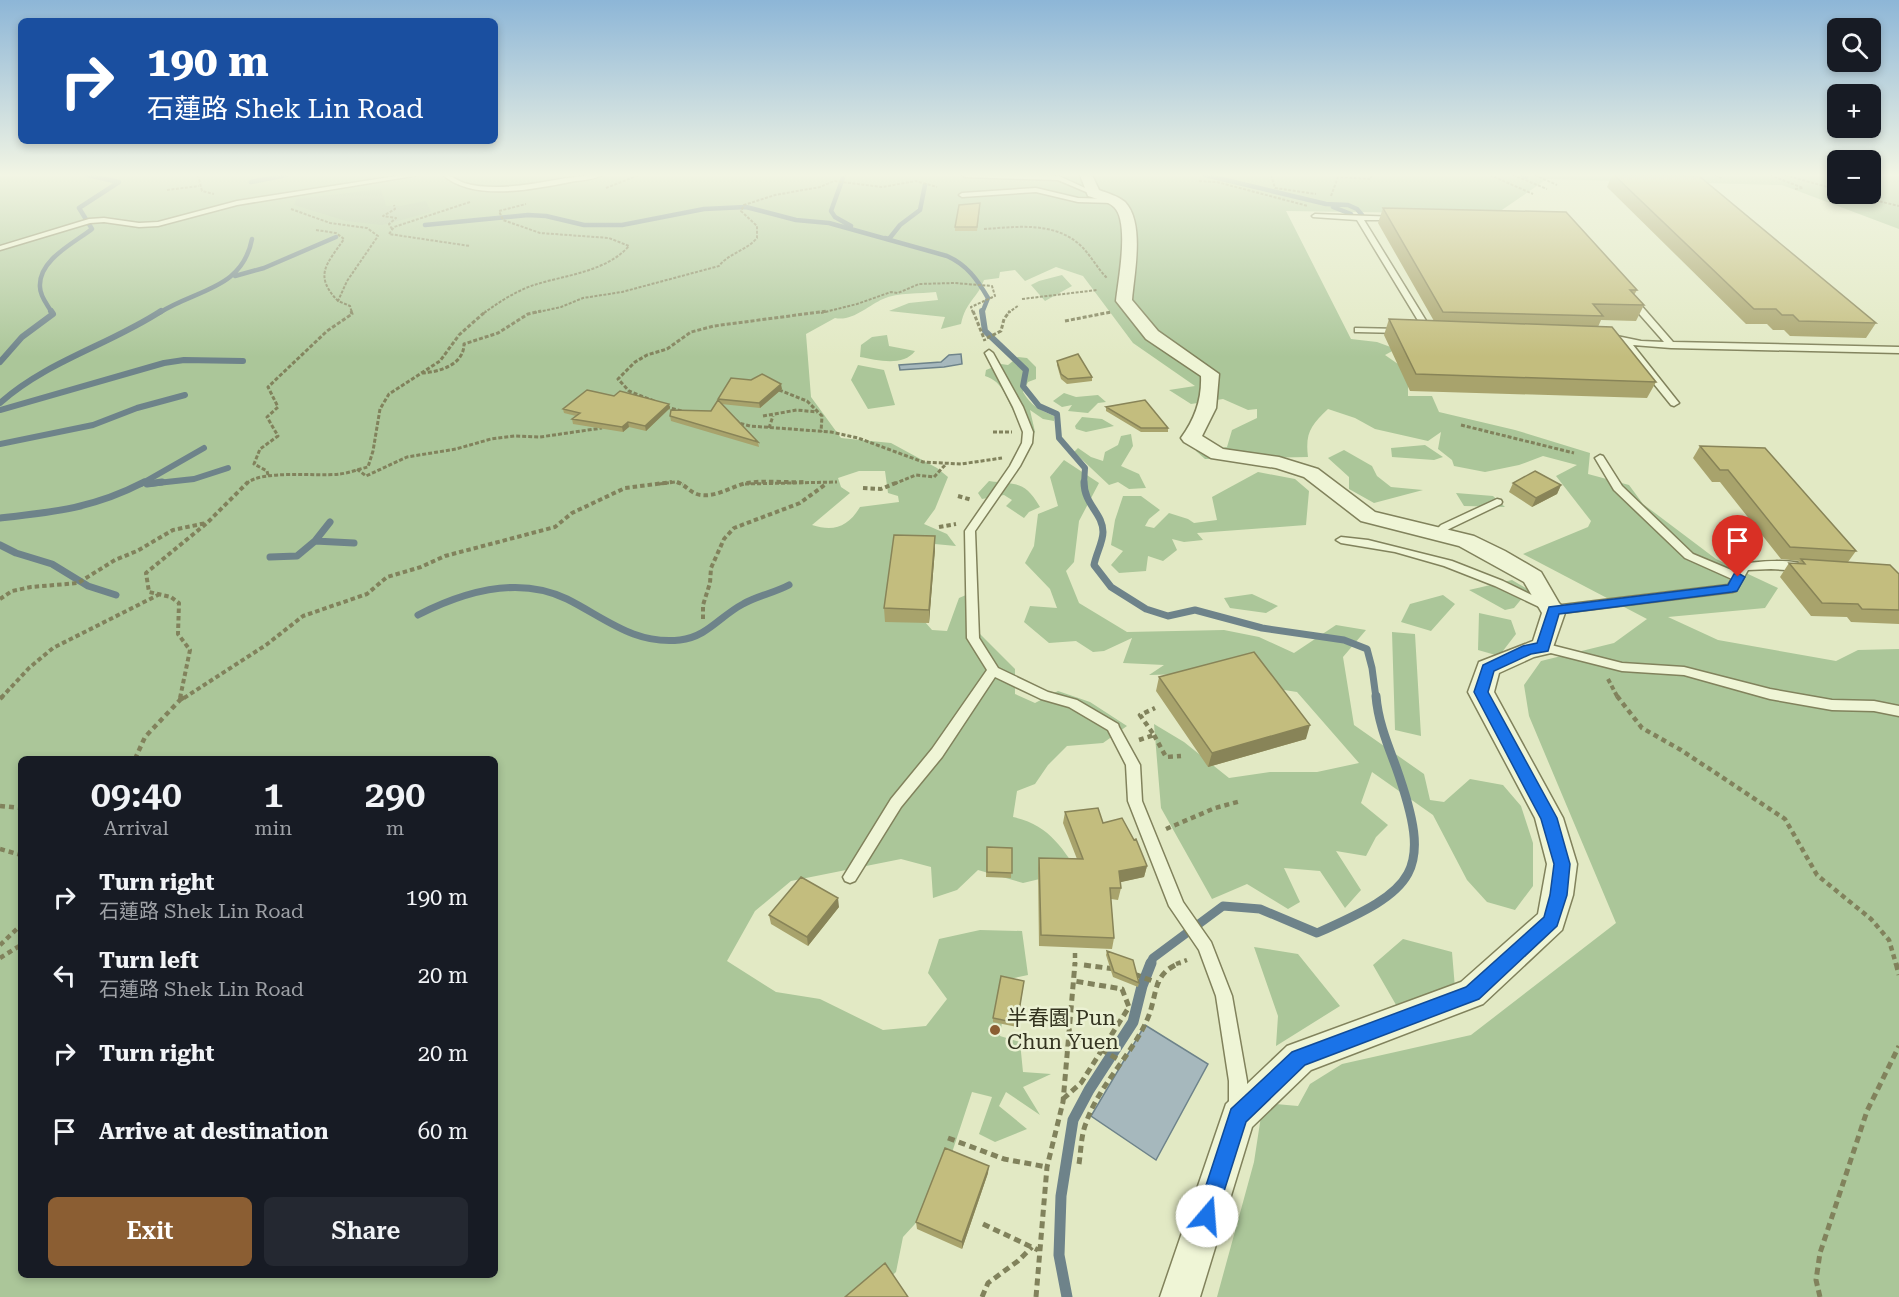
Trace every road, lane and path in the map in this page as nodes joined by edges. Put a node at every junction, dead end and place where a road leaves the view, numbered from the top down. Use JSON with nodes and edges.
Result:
{"nodes":[{"id":1,"x":41,"y":236,"type":"edge"},
{"id":2,"x":338,"y":236,"type":"edge"},
{"id":3,"x":377,"y":236,"type":"edge"},
{"id":4,"x":393,"y":236,"type":"edge"},
{"id":5,"x":575,"y":236,"type":"edge"},
{"id":6,"x":757,"y":236,"type":"edge"},
{"id":7,"x":1065,"y":236,"type":"edge"},
{"id":8,"x":1129,"y":236,"type":"edge"},
{"id":9,"x":1370,"y":236,"type":"edge"},
{"id":10,"x":470,"y":246,"type":"dead end"},
{"id":11,"x":0,"y":248,"type":"edge"},
{"id":12,"x":1097,"y":290,"type":"dead end"},
{"id":13,"x":1125,"y":290,"type":"junction"},
{"id":14,"x":1625,"y":292,"type":"edge"},
{"id":15,"x":1022,"y":299,"type":"dead end"},
{"id":16,"x":338,"y":301,"type":"junction"},
{"id":17,"x":1019,"y":305,"type":"dead end"},
{"id":18,"x":1112,"y":312,"type":"dead end"},
{"id":19,"x":1065,"y":321,"type":"dead end"},
{"id":20,"x":1358,"y":330,"type":"dead end"},
{"id":21,"x":1429,"y":332,"type":"junction"},
{"id":22,"x":1440,"y":332,"type":"edge"},
{"id":23,"x":1601,"y":337,"type":"edge"},
{"id":24,"x":984,"y":339,"type":"junction"},
{"id":25,"x":1627,"y":341,"type":"junction"},
{"id":26,"x":1671,"y":345,"type":"junction"},
{"id":27,"x":1899,"y":351,"type":"edge"},
{"id":28,"x":990,"y":353,"type":"joint"},
{"id":29,"x":422,"y":372,"type":"junction"},
{"id":30,"x":779,"y":390,"type":"edge"},
{"id":31,"x":1674,"y":403,"type":"dead end"},
{"id":32,"x":818,"y":412,"type":"junction"},
{"id":33,"x":690,"y":413,"type":"edge"},
{"id":34,"x":724,"y":414,"type":"edge"},
{"id":35,"x":763,"y":416,"type":"dead end"},
{"id":36,"x":773,"y":416,"type":"junction"},
{"id":37,"x":1461,"y":425,"type":"dead end"},
{"id":38,"x":609,"y":428,"type":"edge"},
{"id":39,"x":769,"y":428,"type":"junction"},
{"id":40,"x":821,"y":432,"type":"junction"},
{"id":41,"x":1574,"y":453,"type":"dead end"},
{"id":42,"x":1020,"y":456,"type":"junction"},
{"id":43,"x":1600,"y":458,"type":"dead end"},
{"id":44,"x":946,"y":464,"type":"junction"},
{"id":45,"x":357,"y":469,"type":"junction"},
{"id":46,"x":268,"y":475,"type":"junction"},
{"id":47,"x":837,"y":482,"type":"dead end"},
{"id":48,"x":827,"y":483,"type":"junction"},
{"id":49,"x":863,"y":489,"type":"dead end"},
{"id":50,"x":1497,"y":502,"type":"dead end"},
{"id":51,"x":207,"y":523,"type":"junction"},
{"id":52,"x":1437,"y":534,"type":"junction"},
{"id":53,"x":1341,"y":540,"type":"dead end"},
{"id":54,"x":1817,"y":568,"type":"edge"},
{"id":55,"x":1738,"y":577,"type":"junction"},
{"id":56,"x":159,"y":594,"type":"junction"},
{"id":57,"x":0,"y":599,"type":"edge"},
{"id":58,"x":1552,"y":609,"type":"junction"},
{"id":59,"x":703,"y":619,"type":"dead end"},
{"id":60,"x":1543,"y":647,"type":"junction"},
{"id":61,"x":1604,"y":663,"type":"junction"},
{"id":62,"x":994,"y":671,"type":"junction"},
{"id":63,"x":0,"y":699,"type":"edge"},
{"id":64,"x":180,"y":700,"type":"junction"},
{"id":65,"x":1155,"y":708,"type":"dead end"},
{"id":66,"x":1899,"y":711,"type":"edge"},
{"id":67,"x":1154,"y":735,"type":"junction"},
{"id":68,"x":1142,"y":739,"type":"dead end"},
{"id":69,"x":136,"y":756,"type":"edge"},
{"id":70,"x":1181,"y":756,"type":"dead end"},
{"id":71,"x":1241,"y":801,"type":"dead end"},
{"id":72,"x":0,"y":807,"type":"edge"},
{"id":73,"x":18,"y":808,"type":"edge"},
{"id":74,"x":1150,"y":838,"type":"junction"},
{"id":75,"x":0,"y":849,"type":"edge"},
{"id":76,"x":18,"y":854,"type":"edge"},
{"id":77,"x":850,"y":878,"type":"dead end"},
{"id":78,"x":18,"y":925,"type":"edge"},
{"id":79,"x":18,"y":928,"type":"edge"},
{"id":80,"x":12,"y":934,"type":"junction"},
{"id":81,"x":0,"y":945,"type":"edge"},
{"id":82,"x":18,"y":947,"type":"edge"},
{"id":83,"x":1075,"y":953,"type":"edge"},
{"id":84,"x":0,"y":958,"type":"edge"},
{"id":85,"x":1187,"y":960,"type":"dead end"},
{"id":86,"x":1084,"y":965,"type":"dead end"},
{"id":87,"x":1119,"y":970,"type":"edge"},
{"id":88,"x":1128,"y":972,"type":"edge"},
{"id":89,"x":1899,"y":975,"type":"edge"},
{"id":90,"x":1074,"y":981,"type":"junction"},
{"id":91,"x":1156,"y":982,"type":"junction"},
{"id":92,"x":1068,"y":1038,"type":"junction"},
{"id":93,"x":1899,"y":1046,"type":"edge"},
{"id":94,"x":1104,"y":1051,"type":"junction"},
{"id":95,"x":1119,"y":1061,"type":"junction"},
{"id":96,"x":1063,"y":1100,"type":"junction"},
{"id":97,"x":1238,"y":1116,"type":"junction"},
{"id":98,"x":948,"y":1138,"type":"dead end"},
{"id":99,"x":1079,"y":1164,"type":"dead end"},
{"id":100,"x":1047,"y":1167,"type":"junction"},
{"id":101,"x":982,"y":1224,"type":"dead end"},
{"id":102,"x":1035,"y":1248,"type":"junction"},
{"id":103,"x":982,"y":1297,"type":"edge"},
{"id":104,"x":1036,"y":1297,"type":"edge"},
{"id":105,"x":1179,"y":1297,"type":"edge"},
{"id":106,"x":1820,"y":1297,"type":"edge"}],
"edges":[{"from":1,"to":11,"type":"lane"},
{"from":2,"to":16,"type":"path"},
{"from":3,"to":16,"type":"path"},
{"from":4,"to":10,"type":"path"},
{"from":5,"to":29,"type":"path"},
{"from":6,"to":29,"type":"path"},
{"from":7,"to":13,"type":"path"},
{"from":8,"to":13,"type":"street"},
{"from":9,"to":21,"type":"lane"},
{"from":12,"to":15,"type":"path"},
{"from":13,"to":52,"type":"street"},
{"from":14,"to":26,"type":"lane"},
{"from":16,"to":46,"type":"path"},
{"from":17,"to":24,"type":"path"},
{"from":18,"to":19,"type":"path"},
{"from":20,"to":21,"type":"lane"},
{"from":21,"to":22,"type":"lane"},
{"from":23,"to":25,"type":"lane"},
{"from":24,"to":28,"type":"path"},
{"from":24,"to":33,"type":"path"},
{"from":25,"to":26,"type":"lane"},
{"from":25,"to":31,"type":"lane"},
{"from":26,"to":27,"type":"lane"},
{"from":28,"to":42,"type":"lane"},
{"from":29,"to":45,"type":"path"},
{"from":30,"to":32,"type":"path"},
{"from":32,"to":36,"type":"path"},
{"from":32,"to":40,"type":"path"},
{"from":34,"to":39,"type":"path"},
{"from":35,"to":36,"type":"path"},
{"from":36,"to":39,"type":"path"},
{"from":37,"to":41,"type":"path"},
{"from":38,"to":45,"type":"path"},
{"from":39,"to":40,"type":"path"},
{"from":40,"to":44,"type":"path"},
{"from":42,"to":44,"type":"path"},
{"from":42,"to":62,"type":"lane"},
{"from":43,"to":55,"type":"lane"},
{"from":44,"to":49,"type":"path"},
{"from":45,"to":46,"type":"path"},
{"from":46,"to":51,"type":"path"},
{"from":47,"to":48,"type":"path"},
{"from":48,"to":59,"type":"path"},
{"from":48,"to":64,"type":"path"},
{"from":50,"to":52,"type":"lane"},
{"from":51,"to":56,"type":"path"},
{"from":51,"to":57,"type":"path"},
{"from":52,"to":58,"type":"street"},
{"from":53,"to":58,"type":"lane"},
{"from":54,"to":55,"type":"lane"},
{"from":55,"to":58,"type":"lane"},
{"from":56,"to":63,"type":"path"},
{"from":56,"to":64,"type":"path"},
{"from":58,"to":60,"type":"street"},
{"from":60,"to":61,"type":"lane"},
{"from":60,"to":97,"type":"street"},
{"from":61,"to":66,"type":"lane"},
{"from":61,"to":89,"type":"path"},
{"from":62,"to":74,"type":"lane"},
{"from":62,"to":77,"type":"lane"},
{"from":64,"to":69,"type":"path"},
{"from":65,"to":67,"type":"path"},
{"from":67,"to":68,"type":"path"},
{"from":67,"to":70,"type":"path"},
{"from":71,"to":74,"type":"path"},
{"from":72,"to":73,"type":"path"},
{"from":74,"to":97,"type":"lane"},
{"from":75,"to":76,"type":"path"},
{"from":78,"to":80,"type":"path"},
{"from":79,"to":80,"type":"path"},
{"from":80,"to":81,"type":"path"},
{"from":82,"to":84,"type":"path"},
{"from":83,"to":90,"type":"path"},
{"from":85,"to":91,"type":"path"},
{"from":86,"to":87,"type":"path"},
{"from":88,"to":91,"type":"path"},
{"from":90,"to":92,"type":"path"},
{"from":90,"to":94,"type":"path"},
{"from":91,"to":95,"type":"path"},
{"from":92,"to":94,"type":"path"},
{"from":92,"to":96,"type":"path"},
{"from":93,"to":106,"type":"path"},
{"from":94,"to":95,"type":"path"},
{"from":94,"to":96,"type":"path"},
{"from":95,"to":99,"type":"path"},
{"from":96,"to":100,"type":"path"},
{"from":97,"to":105,"type":"street"},
{"from":98,"to":100,"type":"path"},
{"from":100,"to":102,"type":"path"},
{"from":101,"to":102,"type":"path"},
{"from":102,"to":103,"type":"path"},
{"from":102,"to":104,"type":"path"}]}
